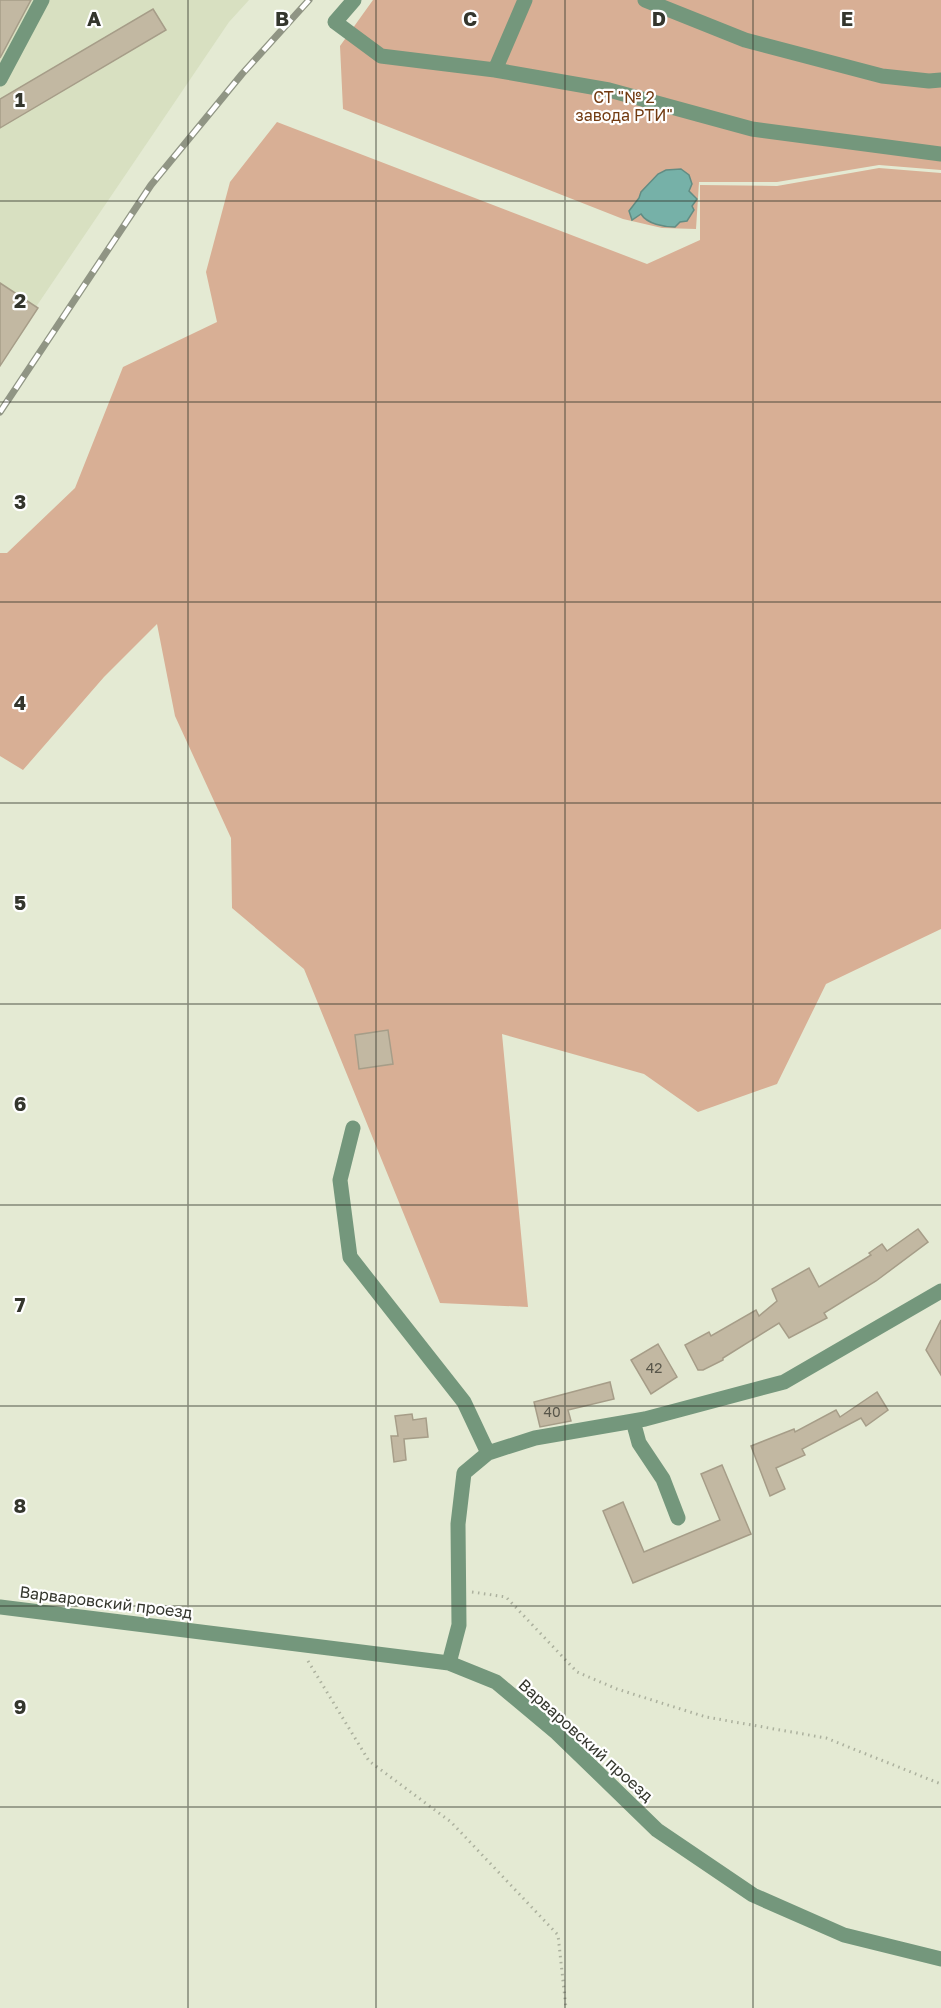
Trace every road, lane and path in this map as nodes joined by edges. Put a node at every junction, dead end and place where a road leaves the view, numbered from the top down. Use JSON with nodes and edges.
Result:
{"nodes":[{"id":1,"x":42,"y":0,"type":"edge"},
{"id":2,"x":354,"y":0,"type":"edge"},
{"id":3,"x":525,"y":0,"type":"edge"},
{"id":4,"x":645,"y":0,"type":"edge"},
{"id":5,"x":495,"y":70,"type":"junction"},
{"id":6,"x":0,"y":79,"type":"edge"},
{"id":7,"x":941,"y":80,"type":"edge"},
{"id":8,"x":941,"y":154,"type":"edge"},
{"id":9,"x":353,"y":1128,"type":"dead end"},
{"id":10,"x":941,"y":1291,"type":"edge"},
{"id":11,"x":633,"y":1421,"type":"junction"},
{"id":12,"x":488,"y":1454,"type":"junction"},
{"id":13,"x":678,"y":1518,"type":"dead end"},
{"id":14,"x":459,"y":1590,"type":"junction"},
{"id":15,"x":0,"y":1607,"type":"edge"},
{"id":16,"x":298,"y":1644,"type":"junction"},
{"id":17,"x":449,"y":1663,"type":"junction"},
{"id":18,"x":941,"y":1784,"type":"edge"},
{"id":19,"x":941,"y":1959,"type":"edge"},
{"id":20,"x":566,"y":2008,"type":"edge"}],
"edges":[{"from":1,"to":6,"type":"street"},
{"from":2,"to":5,"type":"street"},
{"from":3,"to":5,"type":"street"},
{"from":4,"to":7,"type":"street"},
{"from":5,"to":8,"type":"street"},
{"from":9,"to":12,"type":"street"},
{"from":10,"to":11,"type":"street"},
{"from":11,"to":12,"type":"street"},
{"from":11,"to":13,"type":"street"},
{"from":12,"to":14,"type":"street"},
{"from":14,"to":17,"type":"street"},
{"from":14,"to":18,"type":"path"},
{"from":15,"to":16,"type":"street","name":"Варваровский проезд"},
{"from":16,"to":17,"type":"street","name":"Варваровский проезд"},
{"from":16,"to":20,"type":"path"},
{"from":17,"to":19,"type":"street","name":"Варваровский проезд"}]}
